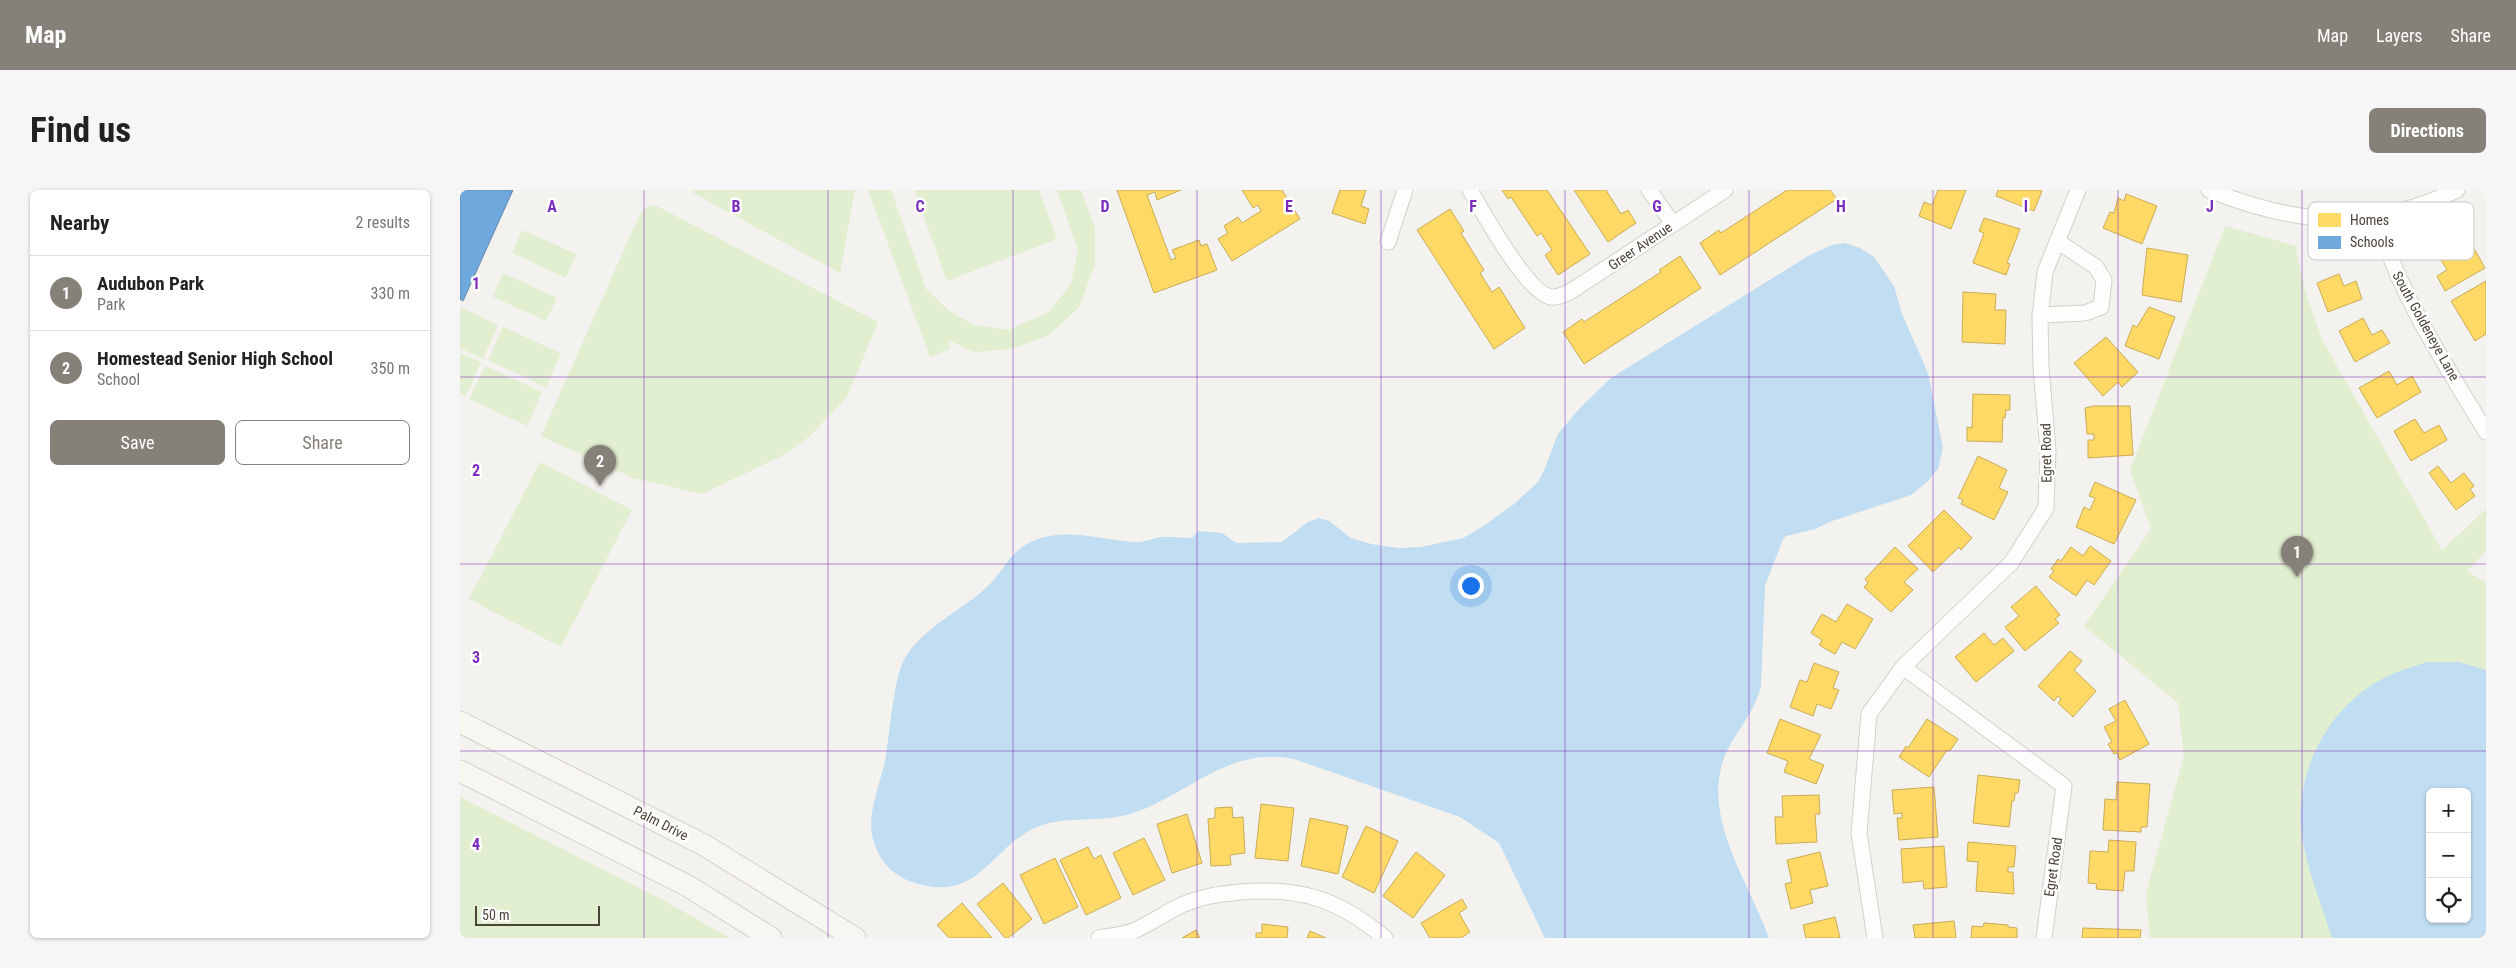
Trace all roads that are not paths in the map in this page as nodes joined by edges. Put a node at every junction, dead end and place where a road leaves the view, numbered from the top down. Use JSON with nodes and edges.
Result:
{"nodes":[{"id":1,"x":1405,"y":190,"type":"edge"},
{"id":2,"x":1470,"y":190,"type":"edge"},
{"id":3,"x":1648,"y":190,"type":"edge"},
{"id":4,"x":1725,"y":190,"type":"edge"},
{"id":5,"x":2078,"y":190,"type":"edge"},
{"id":6,"x":2209,"y":190,"type":"edge"},
{"id":7,"x":2457,"y":190,"type":"edge"},
{"id":8,"x":2428,"y":202,"type":"edge"},
{"id":9,"x":2308,"y":217,"type":"edge"},
{"id":10,"x":1672,"y":224,"type":"junction"},
{"id":11,"x":2057,"y":241,"type":"junction"},
{"id":12,"x":1388,"y":242,"type":"dead end"},
{"id":13,"x":2391,"y":260,"type":"edge"},
{"id":14,"x":2040,"y":315,"type":"junction"},
{"id":15,"x":2486,"y":432,"type":"edge"},
{"id":16,"x":1903,"y":667,"type":"junction"},
{"id":17,"x":460,"y":722,"type":"edge"},
{"id":18,"x":460,"y":772,"type":"edge"},
{"id":19,"x":1109,"y":937,"type":"edge"},
{"id":20,"x":771,"y":938,"type":"edge"},
{"id":21,"x":855,"y":938,"type":"edge"},
{"id":22,"x":1385,"y":938,"type":"edge"},
{"id":23,"x":1875,"y":938,"type":"edge"},
{"id":24,"x":2044,"y":938,"type":"edge"}],
"edges":[{"from":1,"to":12,"type":"street"},
{"from":2,"to":10,"type":"street","name":"Greer Avenue"},
{"from":3,"to":10,"type":"street"},
{"from":4,"to":10,"type":"street","name":"Greer Avenue"},
{"from":5,"to":11,"type":"street","name":"Egret Road"},
{"from":6,"to":9,"type":"street"},
{"from":7,"to":8,"type":"street"},
{"from":11,"to":14,"type":"street","name":"Egret Road"},
{"from":11,"to":14,"type":"street"},
{"from":13,"to":15,"type":"street","name":"South Goldeneye Lane"},
{"from":14,"to":16,"type":"street","name":"Egret Road"},
{"from":16,"to":23,"type":"street","name":"Egret Road"},
{"from":16,"to":24,"type":"street","name":"Egret Road"},
{"from":17,"to":21,"type":"main road","name":"Palm Drive"},
{"from":18,"to":20,"type":"main road"},
{"from":19,"to":22,"type":"street"}]}
